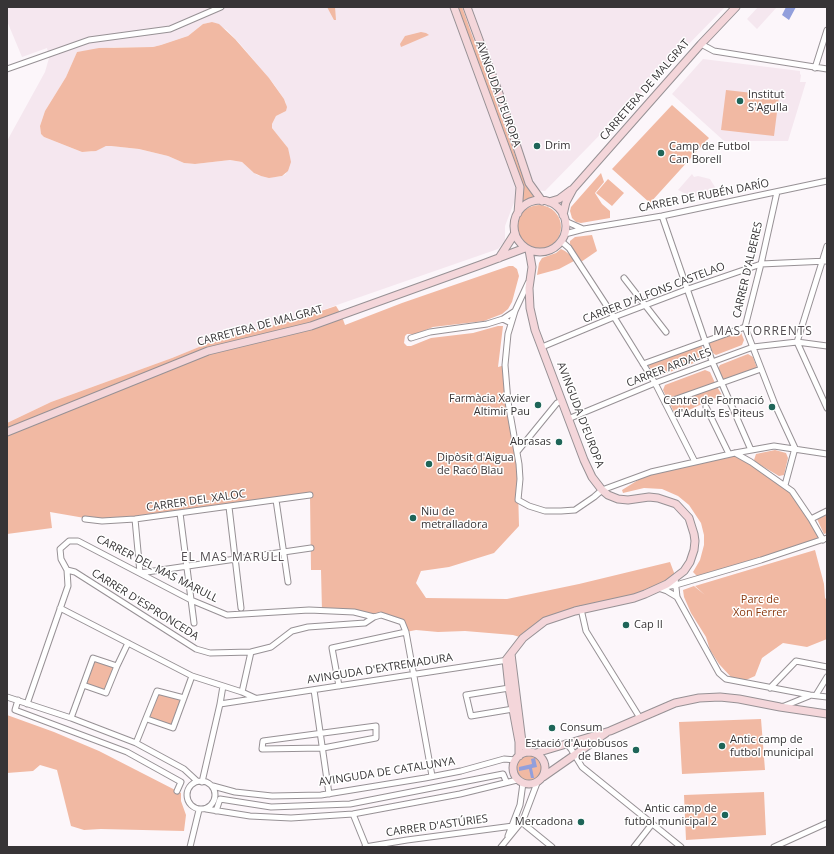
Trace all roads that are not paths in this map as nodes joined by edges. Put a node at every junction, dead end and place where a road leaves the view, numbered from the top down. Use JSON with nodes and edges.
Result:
{"nodes":[{"id":1,"x":221,"y":7,"type":"edge"},
{"id":2,"x":454,"y":7,"type":"edge"},
{"id":3,"x":467,"y":7,"type":"edge"},
{"id":4,"x":736,"y":7,"type":"edge"},
{"id":5,"x":827,"y":30,"type":"edge"},
{"id":6,"x":701,"y":44,"type":"junction"},
{"id":7,"x":815,"y":68,"type":"junction"},
{"id":8,"x":7,"y":69,"type":"edge"},
{"id":9,"x":827,"y":69,"type":"edge"},
{"id":10,"x":827,"y":181,"type":"edge"},
{"id":11,"x":573,"y":189,"type":"junction"},
{"id":12,"x":776,"y":192,"type":"junction"},
{"id":13,"x":546,"y":202,"type":"junction"},
{"id":14,"x":518,"y":213,"type":"junction"},
{"id":15,"x":662,"y":216,"type":"junction"},
{"id":16,"x":564,"y":218,"type":"junction"},
{"id":17,"x":584,"y":229,"type":"junction"},
{"id":18,"x":515,"y":233,"type":"junction"},
{"id":19,"x":565,"y":234,"type":"junction"},
{"id":20,"x":561,"y":241,"type":"junction"},
{"id":21,"x":827,"y":246,"type":"edge"},
{"id":22,"x":527,"y":249,"type":"junction"},
{"id":23,"x":543,"y":252,"type":"junction"},
{"id":24,"x":499,"y":258,"type":"junction"},
{"id":25,"x":825,"y":261,"type":"edge"},
{"id":26,"x":761,"y":264,"type":"junction"},
{"id":27,"x":532,"y":267,"type":"junction"},
{"id":28,"x":530,"y":278,"type":"junction"},
{"id":29,"x":624,"y":278,"type":"dead end"},
{"id":30,"x":688,"y":289,"type":"junction"},
{"id":31,"x":645,"y":305,"type":"junction"},
{"id":32,"x":515,"y":311,"type":"junction"},
{"id":33,"x":614,"y":317,"type":"junction"},
{"id":34,"x":503,"y":319,"type":"junction"},
{"id":35,"x":511,"y":323,"type":"junction"},
{"id":36,"x":745,"y":327,"type":"junction"},
{"id":37,"x":666,"y":332,"type":"dead end"},
{"id":38,"x":410,"y":338,"type":"dead end"},
{"id":39,"x":705,"y":341,"type":"junction"},
{"id":40,"x":797,"y":342,"type":"junction"},
{"id":41,"x":827,"y":346,"type":"edge"},
{"id":42,"x":542,"y":347,"type":"junction"},
{"id":43,"x":753,"y":347,"type":"junction"},
{"id":44,"x":712,"y":361,"type":"junction"},
{"id":45,"x":643,"y":364,"type":"junction"},
{"id":46,"x":761,"y":369,"type":"junction"},
{"id":47,"x":720,"y":382,"type":"junction"},
{"id":48,"x":655,"y":383,"type":"junction"},
{"id":49,"x":562,"y":401,"type":"junction"},
{"id":50,"x":665,"y":403,"type":"junction"},
{"id":51,"x":706,"y":407,"type":"dead end"},
{"id":52,"x":827,"y":408,"type":"edge"},
{"id":53,"x":568,"y":419,"type":"junction"},
{"id":54,"x":7,"y":432,"type":"edge"},
{"id":55,"x":795,"y":448,"type":"junction"},
{"id":56,"x":751,"y":450,"type":"junction"},
{"id":57,"x":517,"y":452,"type":"junction"},
{"id":58,"x":735,"y":453,"type":"junction"},
{"id":59,"x":729,"y":454,"type":"junction"},
{"id":60,"x":827,"y":454,"type":"edge"},
{"id":61,"x":695,"y":462,"type":"junction"},
{"id":62,"x":785,"y":485,"type":"junction"},
{"id":63,"x":602,"y":490,"type":"junction"},
{"id":64,"x":310,"y":495,"type":"dead end"},
{"id":65,"x":276,"y":500,"type":"junction"},
{"id":66,"x":229,"y":507,"type":"junction"},
{"id":67,"x":827,"y":511,"type":"edge"},
{"id":68,"x":180,"y":513,"type":"junction"},
{"id":69,"x":811,"y":518,"type":"junction"},
{"id":70,"x":85,"y":519,"type":"dead end"},
{"id":71,"x":135,"y":519,"type":"junction"},
{"id":72,"x":825,"y":539,"type":"edge"},
{"id":73,"x":311,"y":548,"type":"dead end"},
{"id":74,"x":284,"y":551,"type":"junction"},
{"id":75,"x":235,"y":559,"type":"junction"},
{"id":76,"x":187,"y":566,"type":"junction"},
{"id":77,"x":67,"y":570,"type":"junction"},
{"id":78,"x":140,"y":573,"type":"junction"},
{"id":79,"x":288,"y":582,"type":"dead end"},
{"id":80,"x":675,"y":582,"type":"junction"},
{"id":81,"x":658,"y":588,"type":"junction"},
{"id":82,"x":677,"y":597,"type":"junction"},
{"id":83,"x":191,"y":600,"type":"junction"},
{"id":84,"x":60,"y":608,"type":"junction"},
{"id":85,"x":241,"y":608,"type":"dead end"},
{"id":86,"x":580,"y":609,"type":"junction"},
{"id":87,"x":374,"y":617,"type":"junction"},
{"id":88,"x":194,"y":623,"type":"dead end"},
{"id":89,"x":406,"y":632,"type":"junction"},
{"id":90,"x":128,"y":643,"type":"junction"},
{"id":91,"x":251,"y":652,"type":"junction"},
{"id":92,"x":511,"y":656,"type":"junction"},
{"id":93,"x":117,"y":666,"type":"junction"},
{"id":94,"x":827,"y":667,"type":"edge"},
{"id":95,"x":413,"y":675,"type":"junction"},
{"id":96,"x":192,"y":676,"type":"junction"},
{"id":97,"x":827,"y":677,"type":"edge"},
{"id":98,"x":83,"y":685,"type":"junction"},
{"id":99,"x":223,"y":686,"type":"junction"},
{"id":100,"x":340,"y":686,"type":"junction"},
{"id":101,"x":509,"y":688,"type":"junction"},
{"id":102,"x":770,"y":688,"type":"junction"},
{"id":103,"x":314,"y":690,"type":"junction"},
{"id":104,"x":242,"y":692,"type":"junction"},
{"id":105,"x":810,"y":695,"type":"junction"},
{"id":106,"x":816,"y":695,"type":"junction"},
{"id":107,"x":7,"y":697,"type":"edge"},
{"id":108,"x":827,"y":697,"type":"edge"},
{"id":109,"x":184,"y":698,"type":"junction"},
{"id":110,"x":257,"y":698,"type":"junction"},
{"id":111,"x":18,"y":700,"type":"junction"},
{"id":112,"x":27,"y":704,"type":"junction"},
{"id":113,"x":220,"y":704,"type":"junction"},
{"id":114,"x":782,"y":707,"type":"junction"},
{"id":115,"x":513,"y":709,"type":"junction"},
{"id":116,"x":827,"y":714,"type":"edge"},
{"id":117,"x":71,"y":718,"type":"junction"},
{"id":118,"x":640,"y":718,"type":"junction"},
{"id":119,"x":147,"y":719,"type":"junction"},
{"id":120,"x":610,"y":731,"type":"junction"},
{"id":121,"x":320,"y":733,"type":"junction"},
{"id":122,"x":136,"y":743,"type":"junction"},
{"id":123,"x":566,"y":743,"type":"junction"},
{"id":124,"x":323,"y":748,"type":"junction"},
{"id":125,"x":533,"y":752,"type":"junction"},
{"id":126,"x":574,"y":755,"type":"junction"},
{"id":127,"x":517,"y":758,"type":"junction"},
{"id":128,"x":432,"y":776,"type":"junction"},
{"id":129,"x":543,"y":777,"type":"junction"},
{"id":130,"x":506,"y":781,"type":"dead end"},
{"id":131,"x":200,"y":782,"type":"junction"},
{"id":132,"x":520,"y":782,"type":"junction"},
{"id":133,"x":536,"y":783,"type":"junction"},
{"id":134,"x":212,"y":786,"type":"junction"},
{"id":135,"x":177,"y":790,"type":"dead end"},
{"id":136,"x":329,"y":794,"type":"junction"},
{"id":137,"x":206,"y":809,"type":"junction"},
{"id":138,"x":199,"y":810,"type":"junction"},
{"id":139,"x":216,"y":811,"type":"junction"},
{"id":140,"x":353,"y":814,"type":"junction"},
{"id":141,"x":523,"y":820,"type":"junction"},
{"id":142,"x":827,"y":822,"type":"edge"},
{"id":143,"x":652,"y":824,"type":"junction"},
{"id":144,"x":513,"y":826,"type":"junction"},
{"id":145,"x":503,"y":845,"type":"edge"},
{"id":146,"x":190,"y":847,"type":"edge"},
{"id":147,"x":365,"y":847,"type":"edge"},
{"id":148,"x":552,"y":847,"type":"edge"},
{"id":149,"x":634,"y":847,"type":"edge"},
{"id":150,"x":681,"y":847,"type":"edge"},
{"id":151,"x":774,"y":847,"type":"edge"}],
"edges":[{"from":1,"to":8,"type":"street"},
{"from":2,"to":14,"type":"street","name":"AVINGUDA D'EUROPA"},
{"from":3,"to":13,"type":"street","name":"AVINGUDA D'EUROPA"},
{"from":4,"to":6,"type":"street","name":"CARRETERA DE MALGRAT"},
{"from":5,"to":7,"type":"street"},
{"from":6,"to":7,"type":"street"},
{"from":6,"to":11,"type":"street","name":"CARRETERA DE MALGRAT"},
{"from":7,"to":9,"type":"street"},
{"from":10,"to":12,"type":"street","name":"CARRER DE RUBÉN DARÍO"},
{"from":11,"to":13,"type":"street","name":"CARRETERA DE MALGRAT"},
{"from":11,"to":16,"type":"street","name":"CARRETERA DE MALGRAT"},
{"from":12,"to":15,"type":"street","name":"CARRER DE RUBÉN DARÍO"},
{"from":12,"to":26,"type":"street","name":"CARRER D'ALBERES"},
{"from":13,"to":14,"type":"street"},
{"from":13,"to":16,"type":"street"},
{"from":14,"to":18,"type":"street"},
{"from":15,"to":17,"type":"street","name":"CARRER DE RUBÉN DARÍO"},
{"from":15,"to":30,"type":"street"},
{"from":16,"to":17,"type":"street"},
{"from":16,"to":19,"type":"street"},
{"from":17,"to":19,"type":"street","name":"CARRER DE RUBÉN DARÍO"},
{"from":18,"to":22,"type":"street"},
{"from":18,"to":24,"type":"street"},
{"from":19,"to":20,"type":"street"},
{"from":20,"to":23,"type":"street"},
{"from":20,"to":33,"type":"street"},
{"from":21,"to":25,"type":"street"},
{"from":22,"to":23,"type":"street"},
{"from":22,"to":24,"type":"street","name":"CARRETERA DE MALGRAT"},
{"from":22,"to":27,"type":"street","name":"AVINGUDA D'EUROPA"},
{"from":23,"to":27,"type":"street","name":"AVINGUDA D'EUROPA"},
{"from":24,"to":54,"type":"street","name":"CARRETERA DE MALGRAT"},
{"from":25,"to":26,"type":"street","name":"CARRER D'ALFONS CASTELAO"},
{"from":25,"to":40,"type":"street"},
{"from":26,"to":30,"type":"street","name":"CARRER D'ALFONS CASTELAO"},
{"from":26,"to":36,"type":"street","name":"CARRER D'ALBERES"},
{"from":27,"to":28,"type":"street","name":"AVINGUDA D'EUROPA"},
{"from":28,"to":32,"type":"street"},
{"from":28,"to":42,"type":"street","name":"AVINGUDA D'EUROPA"},
{"from":29,"to":31,"type":"street"},
{"from":30,"to":31,"type":"street","name":"CARRER D'ALFONS CASTELAO"},
{"from":30,"to":39,"type":"street"},
{"from":31,"to":33,"type":"street","name":"CARRER D'ALFONS CASTELAO"},
{"from":31,"to":37,"type":"street"},
{"from":32,"to":34,"type":"street"},
{"from":32,"to":35,"type":"street"},
{"from":33,"to":42,"type":"street","name":"CARRER D'ALFONS CASTELAO"},
{"from":33,"to":45,"type":"street"},
{"from":34,"to":35,"type":"street"},
{"from":34,"to":38,"type":"street"},
{"from":35,"to":57,"type":"street"},
{"from":36,"to":39,"type":"street"},
{"from":36,"to":43,"type":"street","name":"CARRER D'ALBERES"},
{"from":39,"to":44,"type":"street"},
{"from":39,"to":45,"type":"street"},
{"from":40,"to":41,"type":"street","name":"CARRER ARDALES"},
{"from":40,"to":43,"type":"street","name":"CARRER ARDALES"},
{"from":40,"to":52,"type":"street"},
{"from":42,"to":49,"type":"street","name":"AVINGUDA D'EUROPA"},
{"from":43,"to":44,"type":"street","name":"CARRER ARDALES"},
{"from":43,"to":46,"type":"street","name":"CARRER D'ALBERES"},
{"from":44,"to":47,"type":"street"},
{"from":44,"to":48,"type":"street","name":"CARRER ARDALES"},
{"from":45,"to":48,"type":"street"},
{"from":46,"to":47,"type":"street"},
{"from":46,"to":55,"type":"street","name":"CARRER D'ALBERES"},
{"from":47,"to":50,"type":"street"},
{"from":47,"to":56,"type":"street"},
{"from":48,"to":50,"type":"street"},
{"from":48,"to":53,"type":"street","name":"CARRER ARDALES"},
{"from":49,"to":53,"type":"street","name":"AVINGUDA D'EUROPA"},
{"from":49,"to":57,"type":"street"},
{"from":50,"to":61,"type":"street"},
{"from":51,"to":59,"type":"street"},
{"from":53,"to":63,"type":"street","name":"AVINGUDA D'EUROPA"},
{"from":55,"to":56,"type":"street"},
{"from":55,"to":60,"type":"street"},
{"from":55,"to":62,"type":"street"},
{"from":56,"to":58,"type":"street"},
{"from":57,"to":63,"type":"street"},
{"from":58,"to":59,"type":"street"},
{"from":58,"to":62,"type":"street"},
{"from":59,"to":61,"type":"street"},
{"from":61,"to":63,"type":"street"},
{"from":62,"to":69,"type":"street"},
{"from":63,"to":80,"type":"street","name":"AVINGUDA D'EUROPA"},
{"from":64,"to":65,"type":"street","name":"CARRER DEL XALOC"},
{"from":65,"to":66,"type":"street","name":"CARRER DEL XALOC"},
{"from":65,"to":74,"type":"street"},
{"from":66,"to":68,"type":"street","name":"CARRER DEL XALOC"},
{"from":66,"to":75,"type":"street"},
{"from":67,"to":69,"type":"street"},
{"from":68,"to":71,"type":"street","name":"CARRER DEL XALOC"},
{"from":68,"to":76,"type":"street"},
{"from":69,"to":72,"type":"street"},
{"from":70,"to":71,"type":"street","name":"CARRER DEL XALOC"},
{"from":71,"to":78,"type":"street"},
{"from":72,"to":80,"type":"street"},
{"from":73,"to":74,"type":"street"},
{"from":74,"to":75,"type":"street"},
{"from":74,"to":79,"type":"street"},
{"from":75,"to":76,"type":"street"},
{"from":75,"to":85,"type":"street"},
{"from":76,"to":78,"type":"street"},
{"from":76,"to":83,"type":"street"},
{"from":77,"to":78,"type":"street","name":"CARRER DEL MAS MARULL"},
{"from":77,"to":84,"type":"street","name":"CARRER DEL MAS MARULL"},
{"from":77,"to":91,"type":"street","name":"CARRER D'ESPRONCEDA"},
{"from":78,"to":83,"type":"street","name":"CARRER DEL MAS MARULL"},
{"from":80,"to":81,"type":"street","name":"AVINGUDA D'EUROPA"},
{"from":80,"to":82,"type":"street"},
{"from":81,"to":82,"type":"street"},
{"from":81,"to":86,"type":"street","name":"AVINGUDA D'EUROPA"},
{"from":82,"to":102,"type":"street"},
{"from":83,"to":87,"type":"street","name":"CARRER DEL MAS MARULL"},
{"from":83,"to":88,"type":"street"},
{"from":84,"to":90,"type":"street","name":"AVINGUDA D'EXTREMADURA"},
{"from":84,"to":112,"type":"street","name":"CARRER DEL MAS MARULL"},
{"from":86,"to":92,"type":"street","name":"AVINGUDA D'EUROPA"},
{"from":86,"to":118,"type":"street"},
{"from":87,"to":89,"type":"street","name":"CARRER DEL MAS MARULL"},
{"from":87,"to":91,"type":"street","name":"CARRER D'ESPRONCEDA"},
{"from":89,"to":95,"type":"street"},
{"from":89,"to":100,"type":"street"},
{"from":90,"to":93,"type":"street"},
{"from":90,"to":96,"type":"street","name":"AVINGUDA D'EXTREMADURA"},
{"from":91,"to":104,"type":"street"},
{"from":92,"to":95,"type":"street","name":"AVINGUDA D'EXTREMADURA"},
{"from":92,"to":101,"type":"street"},
{"from":92,"to":125,"type":"street"},
{"from":93,"to":98,"type":"street"},
{"from":93,"to":98,"type":"street"},
{"from":94,"to":102,"type":"street"},
{"from":95,"to":100,"type":"street","name":"AVINGUDA D'EXTREMADURA"},
{"from":95,"to":128,"type":"street"},
{"from":96,"to":99,"type":"street","name":"AVINGUDA D'EXTREMADURA"},
{"from":96,"to":109,"type":"street"},
{"from":97,"to":106,"type":"street"},
{"from":98,"to":117,"type":"street"},
{"from":99,"to":104,"type":"street","name":"AVINGUDA D'EXTREMADURA"},
{"from":99,"to":113,"type":"street"},
{"from":100,"to":103,"type":"street","name":"AVINGUDA D'EXTREMADURA"},
{"from":101,"to":115,"type":"street"},
{"from":101,"to":115,"type":"street"},
{"from":102,"to":105,"type":"street"},
{"from":103,"to":110,"type":"street","name":"AVINGUDA D'EXTREMADURA"},
{"from":103,"to":121,"type":"street"},
{"from":104,"to":110,"type":"street","name":"AVINGUDA D'EXTREMADURA"},
{"from":105,"to":106,"type":"street"},
{"from":105,"to":114,"type":"street"},
{"from":106,"to":108,"type":"street"},
{"from":107,"to":111,"type":"street"},
{"from":109,"to":119,"type":"street"},
{"from":109,"to":119,"type":"street"},
{"from":110,"to":113,"type":"street","name":"AVINGUDA D'EXTREMADURA"},
{"from":111,"to":112,"type":"street"},
{"from":111,"to":135,"type":"street"},
{"from":112,"to":117,"type":"street"},
{"from":113,"to":131,"type":"street"},
{"from":114,"to":116,"type":"street"},
{"from":114,"to":118,"type":"street"},
{"from":115,"to":127,"type":"street"},
{"from":117,"to":122,"type":"street"},
{"from":118,"to":120,"type":"street"},
{"from":119,"to":122,"type":"street"},
{"from":120,"to":123,"type":"street"},
{"from":120,"to":126,"type":"street"},
{"from":121,"to":124,"type":"street"},
{"from":121,"to":124,"type":"street"},
{"from":121,"to":124,"type":"street"},
{"from":122,"to":131,"type":"street"},
{"from":123,"to":125,"type":"street"},
{"from":123,"to":126,"type":"street"},
{"from":124,"to":136,"type":"street"},
{"from":125,"to":127,"type":"street"},
{"from":125,"to":129,"type":"street"},
{"from":126,"to":129,"type":"street"},
{"from":126,"to":143,"type":"street"},
{"from":127,"to":128,"type":"street","name":"AVINGUDA DE CATALUNYA"},
{"from":127,"to":132,"type":"street"},
{"from":128,"to":136,"type":"street","name":"AVINGUDA DE CATALUNYA"},
{"from":129,"to":133,"type":"street"},
{"from":130,"to":139,"type":"street","name":"AVINGUDA DE CATALUNYA"},
{"from":131,"to":134,"type":"street"},
{"from":131,"to":138,"type":"street"},
{"from":132,"to":133,"type":"street"},
{"from":132,"to":140,"type":"street"},
{"from":132,"to":144,"type":"street"},
{"from":133,"to":141,"type":"street"},
{"from":134,"to":136,"type":"street","name":"AVINGUDA DE CATALUNYA"},
{"from":134,"to":137,"type":"street"},
{"from":137,"to":138,"type":"street"},
{"from":137,"to":139,"type":"street"},
{"from":138,"to":146,"type":"street"},
{"from":139,"to":140,"type":"street"},
{"from":140,"to":147,"type":"street"},
{"from":141,"to":145,"type":"street"},
{"from":141,"to":148,"type":"street"},
{"from":142,"to":151,"type":"street"},
{"from":143,"to":149,"type":"street"},
{"from":143,"to":150,"type":"street"},
{"from":144,"to":145,"type":"street"},
{"from":144,"to":147,"type":"street","name":"CARRER D'ASTÚRIES"}]}
